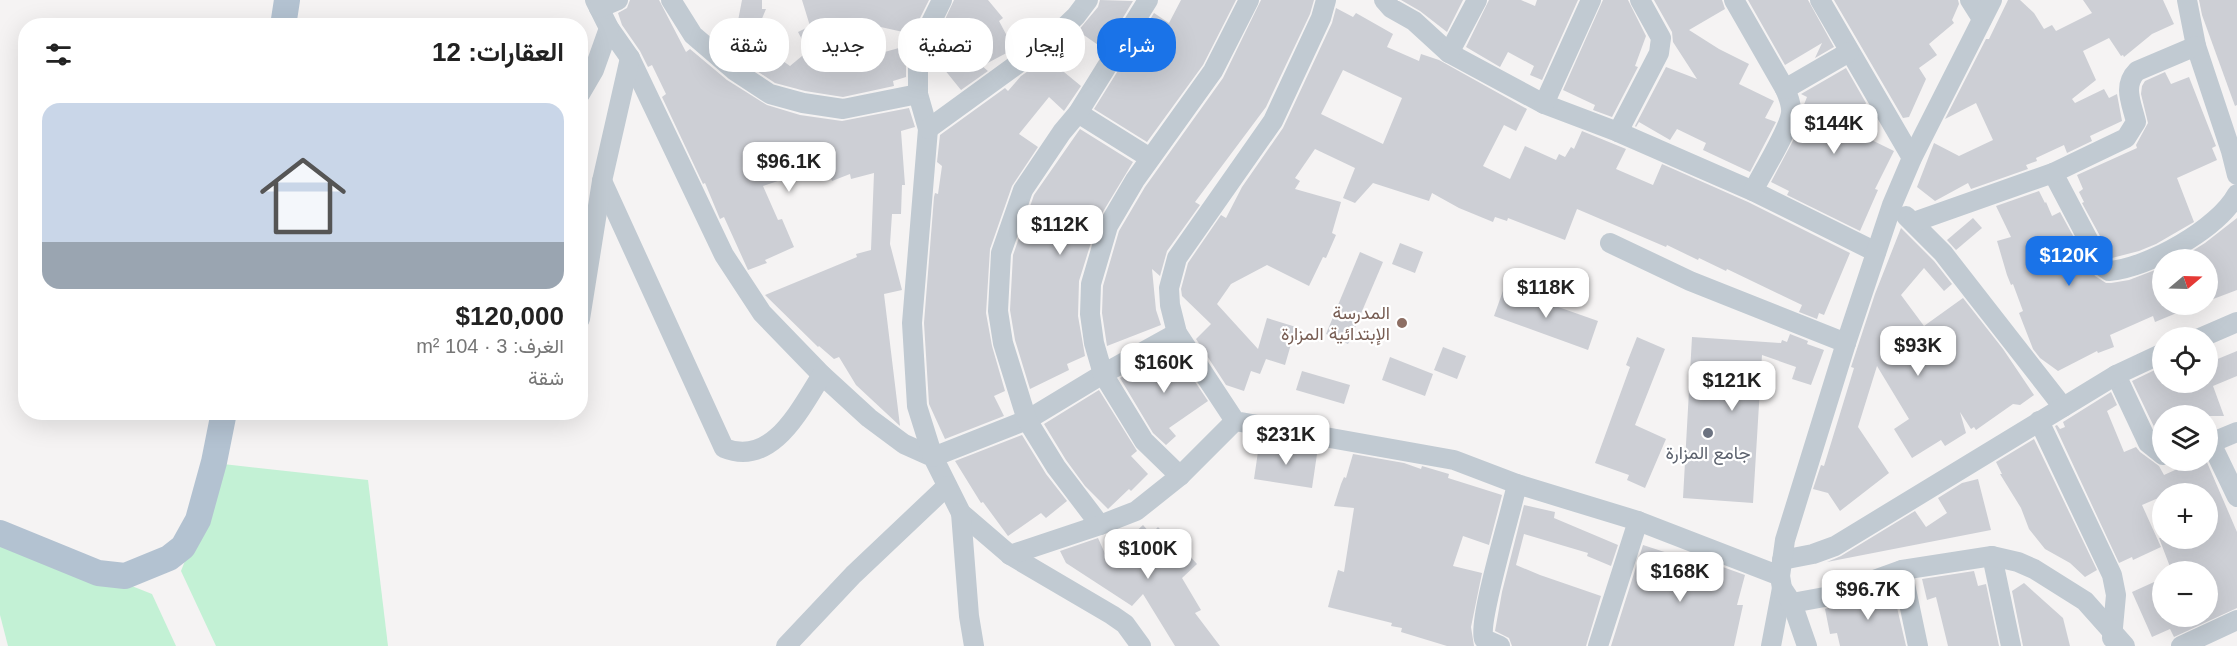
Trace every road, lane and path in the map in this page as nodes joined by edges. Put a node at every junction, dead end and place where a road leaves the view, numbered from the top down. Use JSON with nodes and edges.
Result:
{"nodes":[{"id":1,"x":287,"y":0,"type":"edge"},
{"id":2,"x":618,"y":0,"type":"edge"},
{"id":3,"x":942,"y":0,"type":"edge"},
{"id":4,"x":1088,"y":0,"type":"edge"},
{"id":5,"x":1148,"y":0,"type":"edge"},
{"id":6,"x":1249,"y":0,"type":"edge"},
{"id":7,"x":1326,"y":0,"type":"edge"},
{"id":8,"x":1384,"y":0,"type":"edge"},
{"id":9,"x":1477,"y":0,"type":"edge"},
{"id":10,"x":1591,"y":0,"type":"edge"},
{"id":11,"x":1640,"y":0,"type":"edge"},
{"id":12,"x":1734,"y":0,"type":"edge"},
{"id":13,"x":1820,"y":0,"type":"edge"},
{"id":14,"x":1970,"y":0,"type":"edge"},
{"id":15,"x":1992,"y":0,"type":"edge"},
{"id":16,"x":2187,"y":0,"type":"edge"},
{"id":17,"x":676,"y":2,"type":"edge"},
{"id":18,"x":597,"y":4,"type":"edge"},
{"id":19,"x":284,"y":18,"type":"edge"},
{"id":20,"x":1982,"y":19,"type":"junction"},
{"id":21,"x":609,"y":28,"type":"junction"},
{"id":22,"x":2196,"y":46,"type":"junction"},
{"id":23,"x":1849,"y":52,"type":"junction"},
{"id":24,"x":1449,"y":53,"type":"junction"},
{"id":25,"x":630,"y":58,"type":"junction"},
{"id":26,"x":588,"y":80,"type":"edge"},
{"id":27,"x":1785,"y":89,"type":"junction"},
{"id":28,"x":918,"y":94,"type":"junction"},
{"id":29,"x":1544,"y":104,"type":"junction"},
{"id":30,"x":1078,"y":113,"type":"junction"},
{"id":31,"x":928,"y":129,"type":"junction"},
{"id":32,"x":1618,"y":132,"type":"junction"},
{"id":33,"x":1150,"y":158,"type":"junction"},
{"id":34,"x":1912,"y":158,"type":"junction"},
{"id":35,"x":2053,"y":173,"type":"junction"},
{"id":36,"x":2237,"y":175,"type":"edge"},
{"id":37,"x":602,"y":181,"type":"junction"},
{"id":38,"x":1753,"y":191,"type":"junction"},
{"id":39,"x":2237,"y":194,"type":"edge"},
{"id":40,"x":1892,"y":205,"type":"junction"},
{"id":41,"x":1914,"y":222,"type":"junction"},
{"id":42,"x":1610,"y":243,"type":"dead end"},
{"id":43,"x":1876,"y":252,"type":"junction"},
{"id":44,"x":588,"y":269,"type":"edge"},
{"id":45,"x":2237,"y":322,"type":"edge"},
{"id":46,"x":2218,"y":330,"type":"edge"},
{"id":47,"x":1177,"y":333,"type":"junction"},
{"id":48,"x":1846,"y":343,"type":"junction"},
{"id":49,"x":2152,"y":358,"type":"edge"},
{"id":50,"x":1103,"y":374,"type":"junction"},
{"id":51,"x":822,"y":375,"type":"junction"},
{"id":52,"x":2116,"y":375,"type":"junction"},
{"id":53,"x":2063,"y":407,"type":"junction"},
{"id":54,"x":222,"y":420,"type":"edge"},
{"id":55,"x":1027,"y":420,"type":"junction"},
{"id":56,"x":1235,"y":421,"type":"junction"},
{"id":57,"x":2039,"y":421,"type":"junction"},
{"id":58,"x":2237,"y":432,"type":"edge"},
{"id":59,"x":2218,"y":440,"type":"edge"},
{"id":60,"x":2152,"y":446,"type":"edge"},
{"id":61,"x":933,"y":457,"type":"junction"},
{"id":62,"x":2218,"y":460,"type":"edge"},
{"id":63,"x":1180,"y":476,"type":"junction"},
{"id":64,"x":1517,"y":484,"type":"junction"},
{"id":65,"x":947,"y":486,"type":"junction"},
{"id":66,"x":2237,"y":497,"type":"edge"},
{"id":67,"x":961,"y":513,"type":"junction"},
{"id":68,"x":1638,"y":521,"type":"junction"},
{"id":69,"x":1100,"y":525,"type":"junction"},
{"id":70,"x":0,"y":533,"type":"edge"},
{"id":71,"x":1011,"y":555,"type":"junction"},
{"id":72,"x":1992,"y":556,"type":"junction"},
{"id":73,"x":1902,"y":570,"type":"junction"},
{"id":74,"x":1784,"y":582,"type":"junction"},
{"id":75,"x":2237,"y":620,"type":"edge"},
{"id":76,"x":2112,"y":639,"type":"edge"},
{"id":77,"x":786,"y":646,"type":"edge"},
{"id":78,"x":974,"y":646,"type":"edge"},
{"id":79,"x":1141,"y":646,"type":"edge"},
{"id":80,"x":1500,"y":646,"type":"edge"},
{"id":81,"x":1598,"y":646,"type":"edge"},
{"id":82,"x":1771,"y":646,"type":"edge"},
{"id":83,"x":1807,"y":646,"type":"edge"},
{"id":84,"x":1918,"y":646,"type":"edge"},
{"id":85,"x":2011,"y":646,"type":"edge"},
{"id":86,"x":2125,"y":646,"type":"edge"},
{"id":87,"x":2181,"y":646,"type":"edge"}],
"edges":[{"from":1,"to":19,"type":"main road"},
{"from":2,"to":18,"type":"street"},
{"from":3,"to":28,"type":"street"},
{"from":4,"to":31,"type":"street"},
{"from":5,"to":30,"type":"street"},
{"from":6,"to":33,"type":"street"},
{"from":7,"to":47,"type":"street"},
{"from":8,"to":24,"type":"street"},
{"from":9,"to":24,"type":"street"},
{"from":10,"to":29,"type":"street"},
{"from":11,"to":32,"type":"street"},
{"from":12,"to":27,"type":"street"},
{"from":13,"to":23,"type":"street"},
{"from":14,"to":20,"type":"street"},
{"from":15,"to":20,"type":"street"},
{"from":16,"to":22,"type":"street"},
{"from":17,"to":28,"type":"street"},
{"from":18,"to":21,"type":"street"},
{"from":20,"to":34,"type":"street"},
{"from":21,"to":25,"type":"street"},
{"from":21,"to":26,"type":"street"},
{"from":22,"to":35,"type":"street"},
{"from":22,"to":36,"type":"street"},
{"from":23,"to":27,"type":"street"},
{"from":23,"to":34,"type":"street"},
{"from":24,"to":29,"type":"street"},
{"from":25,"to":37,"type":"street"},
{"from":25,"to":51,"type":"street"},
{"from":27,"to":38,"type":"street"},
{"from":28,"to":31,"type":"street"},
{"from":29,"to":32,"type":"street"},
{"from":30,"to":33,"type":"street"},
{"from":30,"to":55,"type":"street"},
{"from":31,"to":61,"type":"street"},
{"from":32,"to":38,"type":"street"},
{"from":33,"to":50,"type":"street"},
{"from":34,"to":40,"type":"street"},
{"from":35,"to":39,"type":"street"},
{"from":35,"to":41,"type":"street"},
{"from":37,"to":44,"type":"street"},
{"from":37,"to":51,"type":"street"},
{"from":38,"to":43,"type":"street"},
{"from":40,"to":41,"type":"street"},
{"from":40,"to":43,"type":"street"},
{"from":41,"to":53,"type":"street"},
{"from":42,"to":48,"type":"street"},
{"from":43,"to":48,"type":"street"},
{"from":45,"to":46,"type":"street"},
{"from":47,"to":50,"type":"street"},
{"from":47,"to":56,"type":"street"},
{"from":48,"to":74,"type":"street"},
{"from":49,"to":52,"type":"street"},
{"from":50,"to":55,"type":"street"},
{"from":50,"to":63,"type":"street"},
{"from":51,"to":61,"type":"street"},
{"from":52,"to":53,"type":"street"},
{"from":52,"to":60,"type":"street"},
{"from":53,"to":57,"type":"street"},
{"from":54,"to":70,"type":"main road"},
{"from":55,"to":61,"type":"street"},
{"from":55,"to":69,"type":"street"},
{"from":56,"to":63,"type":"street"},
{"from":56,"to":64,"type":"street"},
{"from":57,"to":74,"type":"street"},
{"from":57,"to":76,"type":"street"},
{"from":58,"to":59,"type":"street"},
{"from":61,"to":65,"type":"street"},
{"from":62,"to":66,"type":"street"},
{"from":63,"to":69,"type":"street"},
{"from":64,"to":68,"type":"street"},
{"from":64,"to":80,"type":"street"},
{"from":65,"to":67,"type":"street"},
{"from":65,"to":77,"type":"street"},
{"from":67,"to":71,"type":"street"},
{"from":67,"to":78,"type":"street"},
{"from":68,"to":74,"type":"street"},
{"from":68,"to":81,"type":"street"},
{"from":69,"to":71,"type":"street"},
{"from":71,"to":79,"type":"street"},
{"from":72,"to":73,"type":"street"},
{"from":72,"to":76,"type":"street"},
{"from":72,"to":85,"type":"street"},
{"from":73,"to":74,"type":"street"},
{"from":73,"to":84,"type":"street"},
{"from":74,"to":82,"type":"street"},
{"from":74,"to":83,"type":"street"},
{"from":75,"to":87,"type":"street"},
{"from":76,"to":86,"type":"street"}]}
